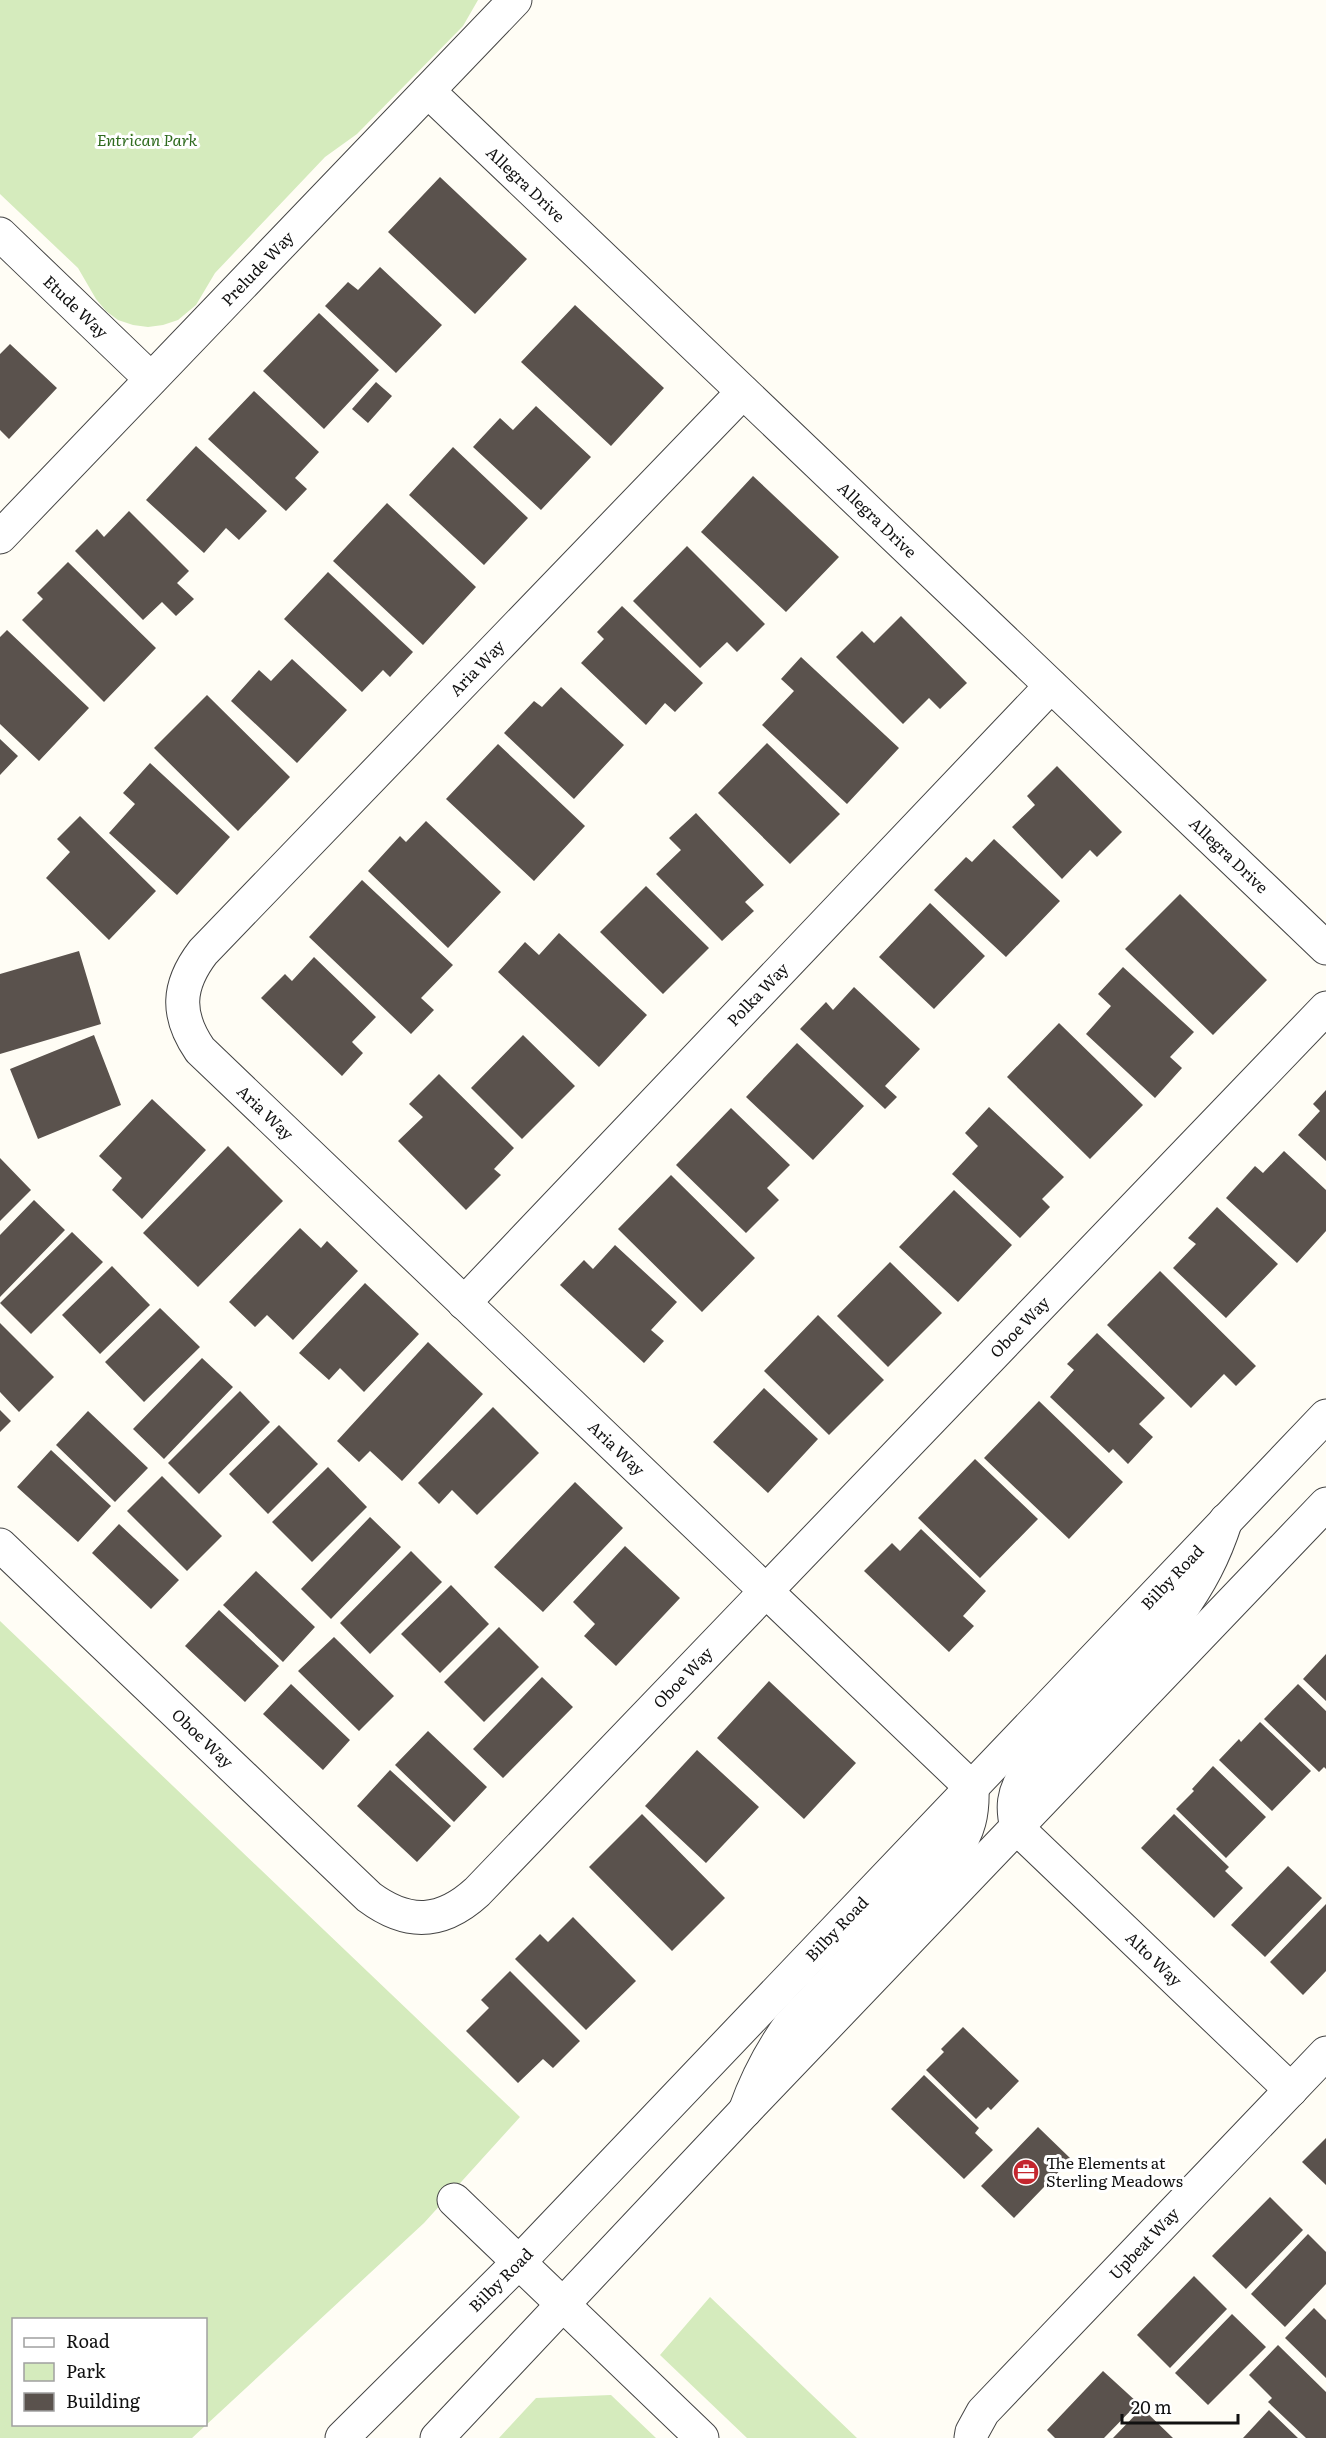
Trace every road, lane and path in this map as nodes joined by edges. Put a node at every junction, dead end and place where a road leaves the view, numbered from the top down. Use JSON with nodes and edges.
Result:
{"nodes":[{"id":1,"x":515,"y":0,"type":"edge"},
{"id":2,"x":428,"y":91,"type":"junction"},
{"id":3,"x":0,"y":234,"type":"edge"},
{"id":4,"x":152,"y":379,"type":"junction"},
{"id":5,"x":743,"y":392,"type":"junction"},
{"id":6,"x":0,"y":537,"type":"edge"},
{"id":7,"x":1051,"y":686,"type":"junction"},
{"id":8,"x":1326,"y":948,"type":"edge"},
{"id":9,"x":1326,"y":1008,"type":"edge"},
{"id":10,"x":464,"y":1303,"type":"junction"},
{"id":11,"x":1326,"y":1416,"type":"edge"},
{"id":12,"x":1326,"y":1504,"type":"edge"},
{"id":13,"x":1226,"y":1520,"type":"junction"},
{"id":14,"x":0,"y":1545,"type":"edge"},
{"id":15,"x":765,"y":1591,"type":"junction"},
{"id":16,"x":972,"y":1788,"type":"junction"},
{"id":17,"x":1017,"y":1828,"type":"junction"},
{"id":18,"x":1326,"y":2053,"type":"edge"},
{"id":19,"x":1291,"y":2090,"type":"junction"},
{"id":20,"x":744,"y":2112,"type":"junction"},
{"id":21,"x":454,"y":2200,"type":"dead end"},
{"id":22,"x":519,"y":2262,"type":"junction"},
{"id":23,"x":562,"y":2304,"type":"junction"},
{"id":24,"x":342,"y":2438,"type":"edge"},
{"id":25,"x":437,"y":2438,"type":"edge"},
{"id":26,"x":702,"y":2438,"type":"edge"},
{"id":27,"x":971,"y":2438,"type":"edge"}],
"edges":[{"from":1,"to":2,"type":"street","name":"Prelude Way"},
{"from":2,"to":4,"type":"street","name":"Prelude Way"},
{"from":2,"to":5,"type":"street","name":"Allegra Drive"},
{"from":3,"to":4,"type":"street","name":"Etude Way"},
{"from":4,"to":6,"type":"street","name":"Prelude Way"},
{"from":5,"to":7,"type":"street","name":"Allegra Drive"},
{"from":5,"to":10,"type":"street","name":"Aria Way"},
{"from":7,"to":8,"type":"street","name":"Allegra Drive"},
{"from":7,"to":10,"type":"street","name":"Polka Way"},
{"from":9,"to":15,"type":"street","name":"Oboe Way"},
{"from":10,"to":15,"type":"street","name":"Aria Way"},
{"from":11,"to":13,"type":"street","name":"Bilby Road"},
{"from":12,"to":17,"type":"street"},
{"from":13,"to":16,"type":"street","name":"Bilby Road"},
{"from":13,"to":17,"type":"street"},
{"from":14,"to":15,"type":"street","name":"Oboe Way"},
{"from":15,"to":16,"type":"street","name":"Aria Way"},
{"from":16,"to":20,"type":"street"},
{"from":16,"to":22,"type":"street","name":"Bilby Road"},
{"from":17,"to":19,"type":"street","name":"Alto Way"},
{"from":17,"to":20,"type":"street"},
{"from":18,"to":19,"type":"street","name":"Upbeat Way"},
{"from":19,"to":27,"type":"street","name":"Upbeat Way"},
{"from":20,"to":23,"type":"street"},
{"from":21,"to":22,"type":"street"},
{"from":22,"to":23,"type":"street"},
{"from":22,"to":24,"type":"street","name":"Bilby Road"},
{"from":23,"to":25,"type":"street"},
{"from":23,"to":26,"type":"street"}]}
